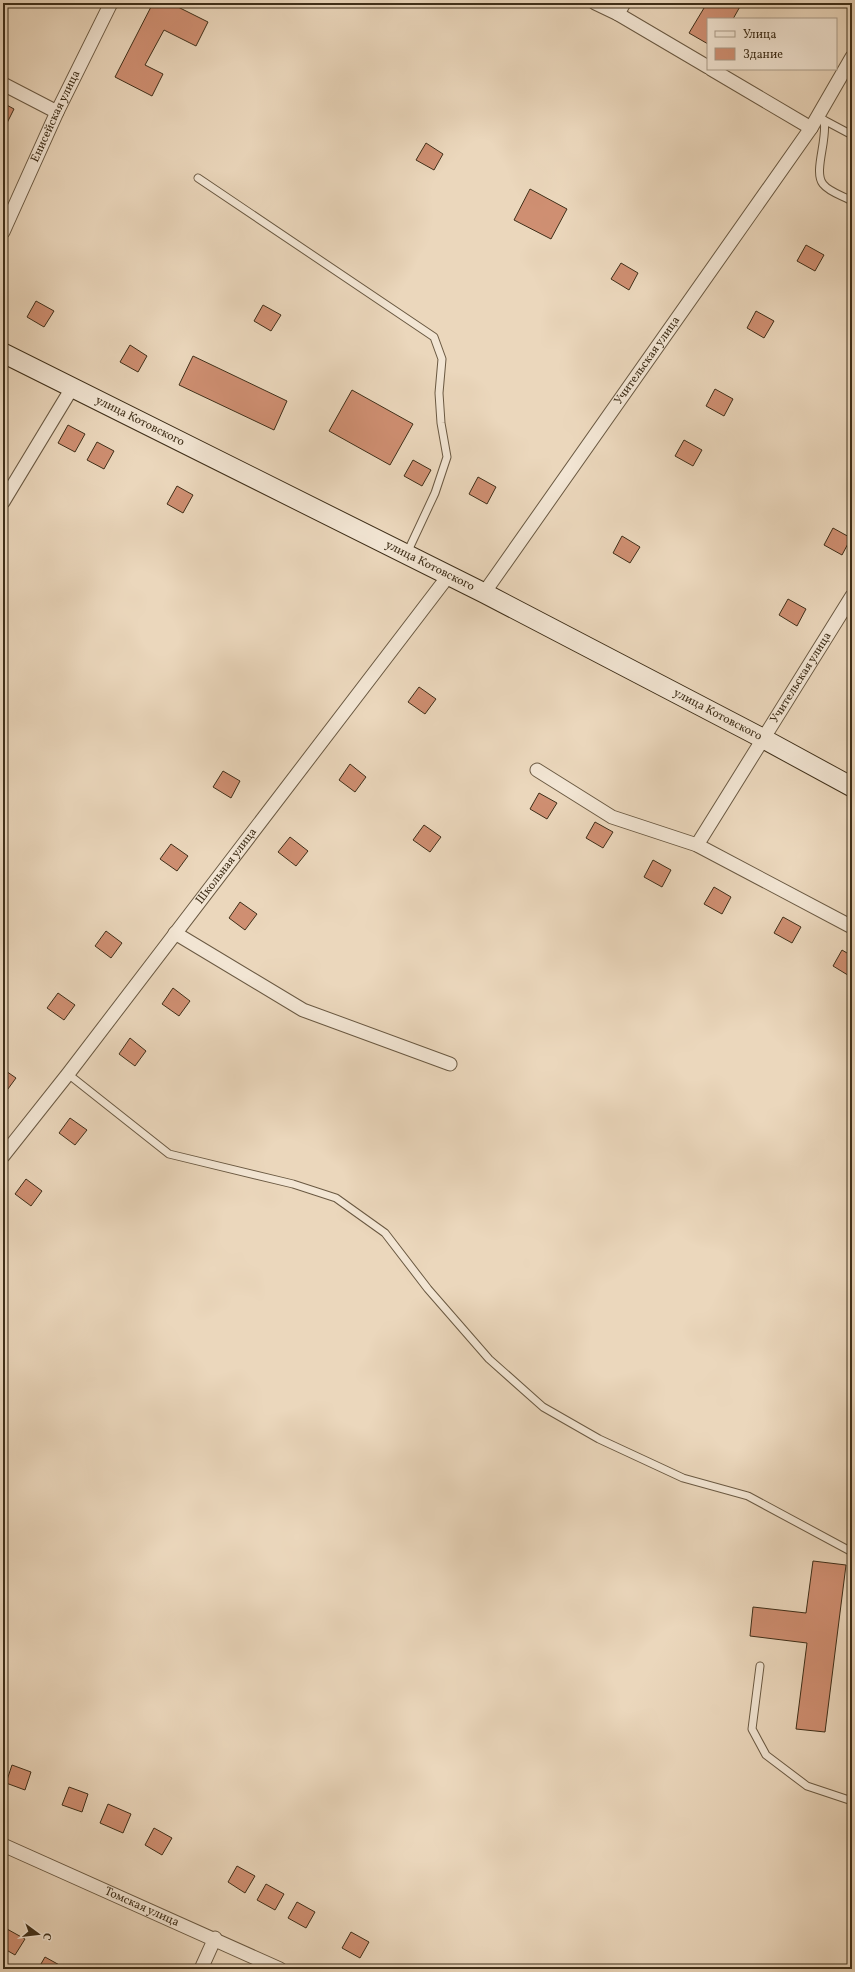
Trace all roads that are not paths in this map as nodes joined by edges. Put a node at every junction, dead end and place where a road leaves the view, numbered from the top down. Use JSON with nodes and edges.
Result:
{"nodes":[{"id":1,"x":111,"y":3,"type":"edge"},
{"id":2,"x":595,"y":3,"type":"edge"},
{"id":3,"x":621,"y":8,"type":"edge"},
{"id":4,"x":852,"y":58,"type":"edge"},
{"id":5,"x":707,"y":66,"type":"edge"},
{"id":6,"x":713,"y":70,"type":"edge"},
{"id":7,"x":848,"y":72,"type":"edge"},
{"id":8,"x":3,"y":84,"type":"edge"},
{"id":9,"x":57,"y":112,"type":"junction"},
{"id":10,"x":818,"y":122,"type":"junction"},
{"id":11,"x":852,"y":135,"type":"edge"},
{"id":12,"x":198,"y":178,"type":"dead end"},
{"id":13,"x":852,"y":201,"type":"edge"},
{"id":14,"x":3,"y":232,"type":"edge"},
{"id":15,"x":3,"y":353,"type":"edge"},
{"id":16,"x":72,"y":388,"type":"junction"},
{"id":17,"x":3,"y":502,"type":"edge"},
{"id":18,"x":406,"y":555,"type":"junction"},
{"id":19,"x":448,"y":575,"type":"junction"},
{"id":20,"x":484,"y":593,"type":"junction"},
{"id":21,"x":852,"y":596,"type":"edge"},
{"id":22,"x":762,"y":738,"type":"junction"},
{"id":23,"x":537,"y":770,"type":"dead end"},
{"id":24,"x":852,"y":787,"type":"edge"},
{"id":25,"x":697,"y":845,"type":"junction"},
{"id":26,"x":852,"y":927,"type":"edge"},
{"id":27,"x":176,"y":933,"type":"junction"},
{"id":28,"x":450,"y":1064,"type":"dead end"},
{"id":29,"x":68,"y":1074,"type":"junction"},
{"id":30,"x":3,"y":1156,"type":"edge"},
{"id":31,"x":852,"y":1552,"type":"edge"},
{"id":32,"x":760,"y":1666,"type":"dead end"},
{"id":33,"x":852,"y":1801,"type":"edge"},
{"id":34,"x":3,"y":1845,"type":"edge"},
{"id":35,"x":215,"y":1938,"type":"junction"},
{"id":36,"x":201,"y":1969,"type":"edge"},
{"id":37,"x":280,"y":1969,"type":"edge"}],
"edges":[{"from":1,"to":9,"type":"street","name":"Енисейская улица"},
{"from":2,"to":3,"type":"street"},
{"from":3,"to":5,"type":"street"},
{"from":4,"to":7,"type":"street","name":"Учительская улица"},
{"from":6,"to":10,"type":"street"},
{"from":7,"to":10,"type":"street","name":"Учительская улица"},
{"from":8,"to":9,"type":"street"},
{"from":9,"to":14,"type":"street","name":"Енисейская улица"},
{"from":10,"to":11,"type":"lane"},
{"from":10,"to":13,"type":"lane"},
{"from":10,"to":20,"type":"street","name":"Учительская улица"},
{"from":12,"to":18,"type":"lane"},
{"from":15,"to":16,"type":"main road","name":"улица Котовского"},
{"from":16,"to":17,"type":"street"},
{"from":16,"to":18,"type":"main road","name":"улица Котовского"},
{"from":18,"to":19,"type":"main road","name":"улица Котовского"},
{"from":19,"to":20,"type":"main road","name":"улица Котовского"},
{"from":19,"to":27,"type":"street","name":"Школьная улица"},
{"from":20,"to":22,"type":"main road","name":"улица Котовского"},
{"from":21,"to":22,"type":"street","name":"Учительская улица"},
{"from":22,"to":24,"type":"main road","name":"улица Котовского"},
{"from":22,"to":25,"type":"street","name":"Учительская улица"},
{"from":23,"to":25,"type":"street"},
{"from":25,"to":26,"type":"street"},
{"from":27,"to":28,"type":"street"},
{"from":27,"to":29,"type":"street","name":"Школьная улица"},
{"from":29,"to":30,"type":"street","name":"Школьная улица"},
{"from":29,"to":31,"type":"lane"},
{"from":32,"to":33,"type":"lane"},
{"from":34,"to":35,"type":"street","name":"Томская улица"},
{"from":35,"to":36,"type":"street"},
{"from":35,"to":37,"type":"street","name":"Томская улица"}]}
